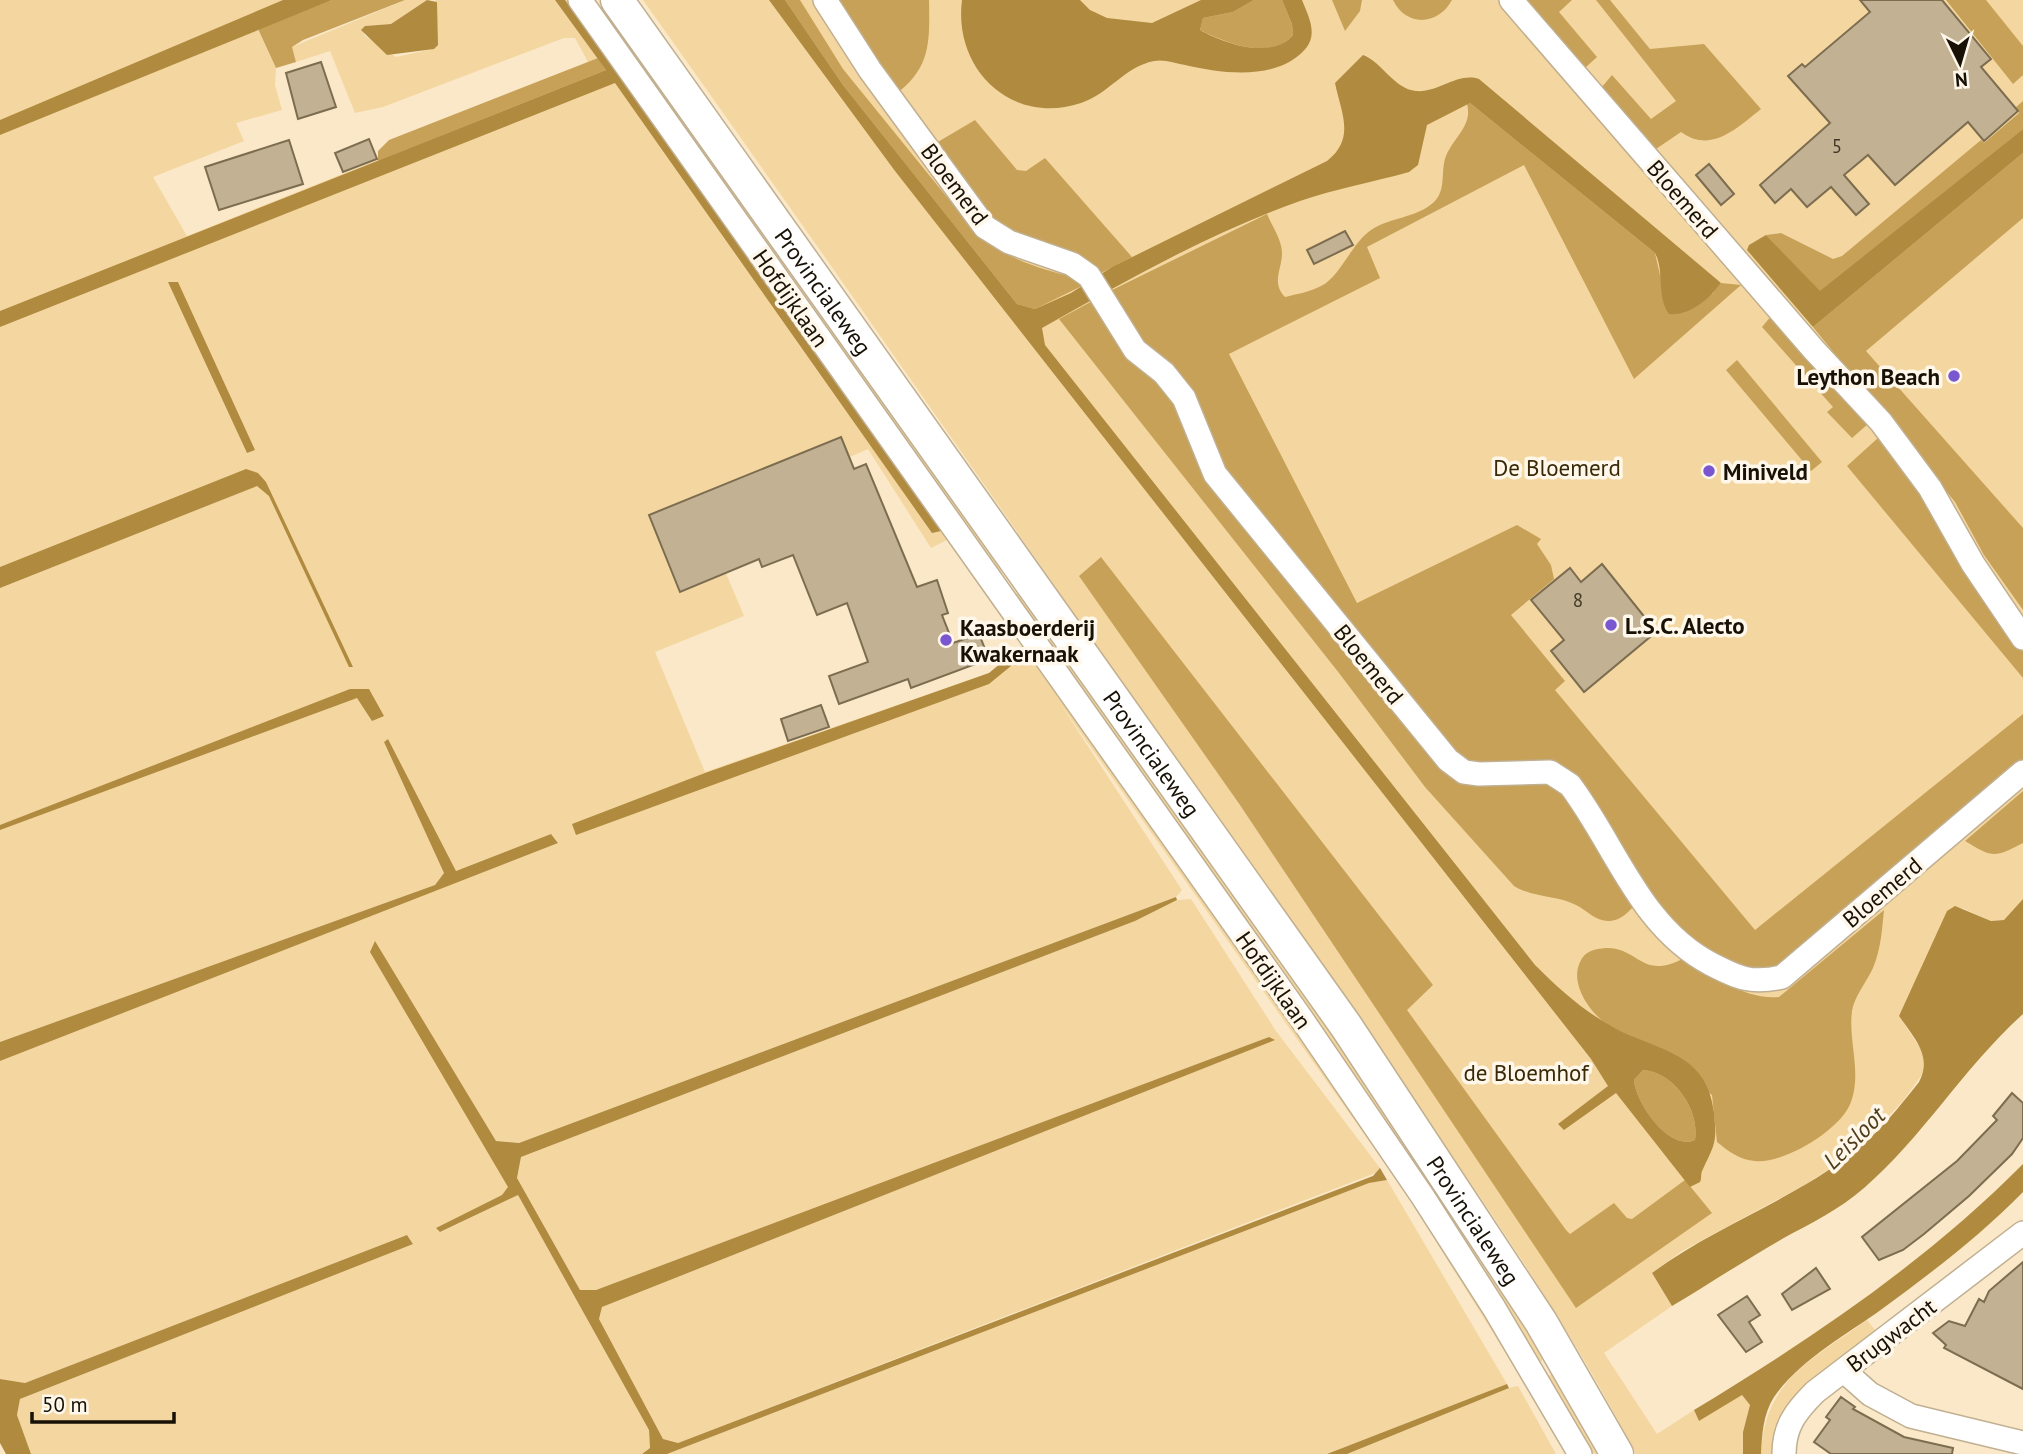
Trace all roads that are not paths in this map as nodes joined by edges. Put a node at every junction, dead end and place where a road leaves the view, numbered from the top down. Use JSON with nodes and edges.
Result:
{"nodes":[{"id":1,"x":580,"y":0,"type":"edge"},
{"id":2,"x":617,"y":0,"type":"edge"},
{"id":3,"x":825,"y":0,"type":"edge"},
{"id":4,"x":1511,"y":0,"type":"edge"},
{"id":5,"x":1028,"y":579,"type":"junction"},
{"id":6,"x":1001,"y":596,"type":"junction"},
{"id":7,"x":2023,"y":638,"type":"edge"},
{"id":8,"x":2023,"y":772,"type":"edge"},
{"id":9,"x":2023,"y":1233,"type":"edge"},
{"id":10,"x":1562,"y":1357,"type":"junction"},
{"id":11,"x":1844,"y":1371,"type":"junction"},
{"id":12,"x":1532,"y":1373,"type":"junction"},
{"id":13,"x":2023,"y":1443,"type":"edge"},
{"id":14,"x":1580,"y":1454,"type":"edge"},
{"id":15,"x":1617,"y":1454,"type":"edge"},
{"id":16,"x":1784,"y":1454,"type":"edge"}],
"edges":[{"from":1,"to":6,"type":"street","name":"Hofdijklaan"},
{"from":2,"to":5,"type":"main road","name":"Provincialeweg"},
{"from":3,"to":8,"type":"street","name":"Bloemerd"},
{"from":4,"to":7,"type":"street","name":"Bloemerd"},
{"from":5,"to":6,"type":"street"},
{"from":5,"to":10,"type":"main road","name":"Provincialeweg"},
{"from":6,"to":12,"type":"street","name":"Hofdijklaan"},
{"from":9,"to":11,"type":"street","name":"Brugwacht"},
{"from":10,"to":12,"type":"street"},
{"from":10,"to":15,"type":"main road","name":"Provincialeweg"},
{"from":11,"to":13,"type":"street"},
{"from":11,"to":16,"type":"street","name":"Brugwacht"},
{"from":12,"to":14,"type":"street","name":"Hofdijklaan"}]}
